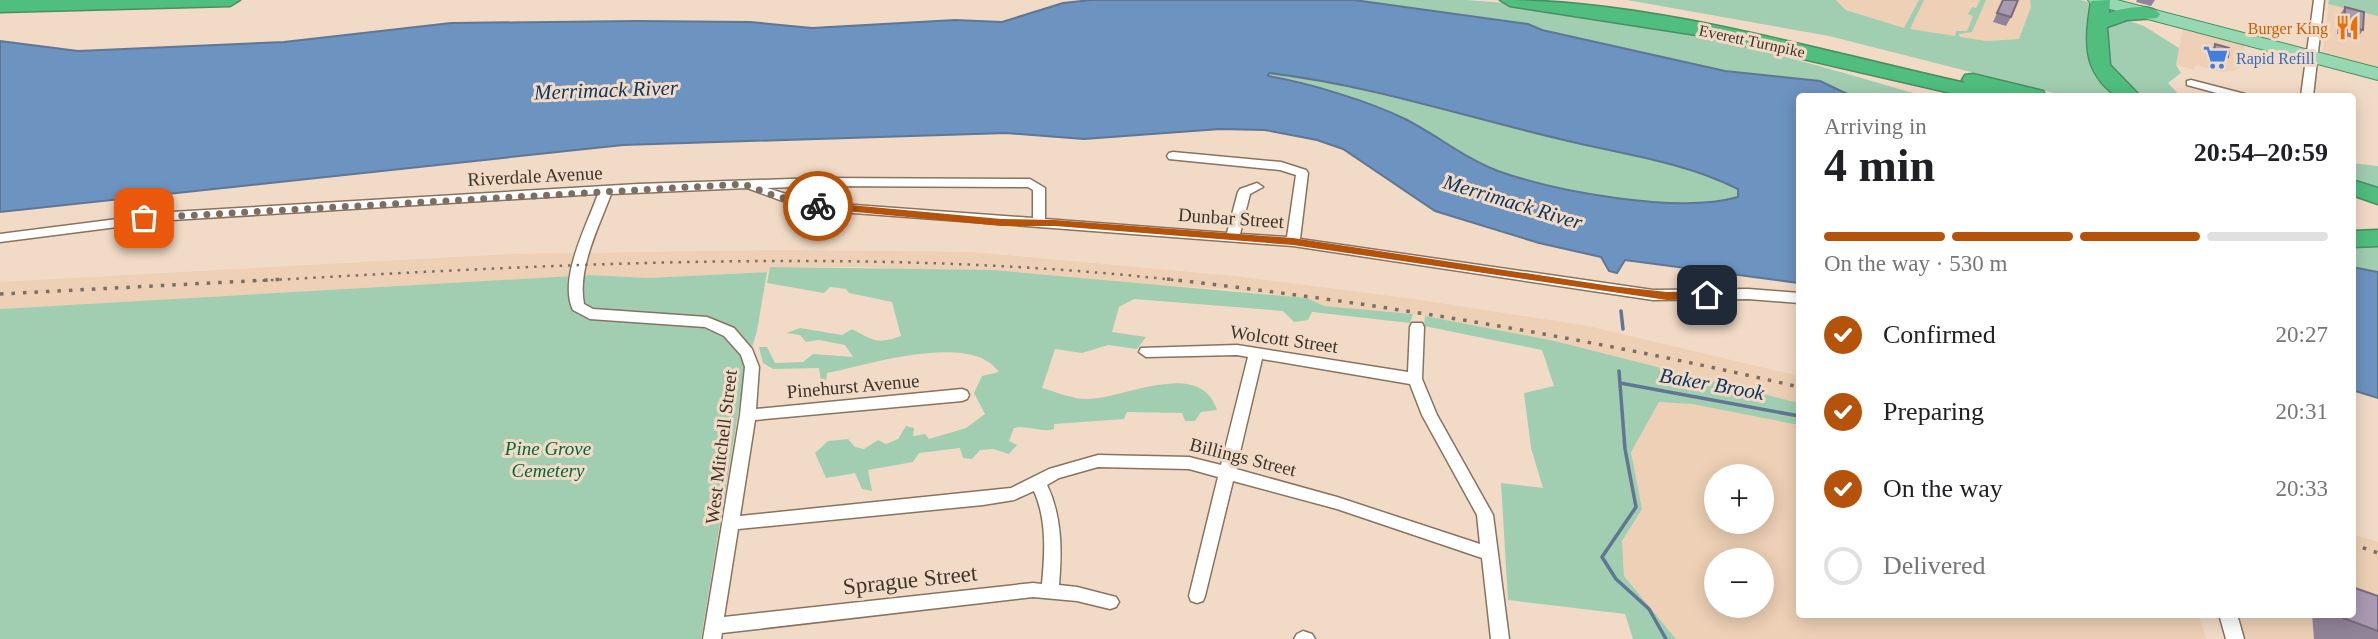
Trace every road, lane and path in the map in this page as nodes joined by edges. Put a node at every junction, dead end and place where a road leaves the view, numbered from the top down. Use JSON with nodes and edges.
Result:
{"nodes":[{"id":1,"x":230,"y":0,"type":"edge"},
{"id":2,"x":1510,"y":0,"type":"edge"},
{"id":3,"x":1595,"y":0,"type":"edge"},
{"id":4,"x":2099,"y":0,"type":"edge"},
{"id":5,"x":2319,"y":0,"type":"edge"},
{"id":6,"x":0,"y":6,"type":"edge"},
{"id":7,"x":2150,"y":15,"type":"junction"},
{"id":8,"x":2098,"y":24,"type":"junction"},
{"id":9,"x":1703,"y":30,"type":"junction"},
{"id":10,"x":2312,"y":57,"type":"junction"},
{"id":11,"x":2378,"y":74,"type":"edge"},
{"id":12,"x":2191,"y":83,"type":"dead end"},
{"id":13,"x":1945,"y":93,"type":"edge"},
{"id":14,"x":1978,"y":93,"type":"edge"},
{"id":15,"x":2023,"y":93,"type":"edge"},
{"id":16,"x":2126,"y":93,"type":"edge"},
{"id":17,"x":2229,"y":93,"type":"edge"},
{"id":18,"x":2307,"y":93,"type":"edge"},
{"id":19,"x":1172,"y":156,"type":"dead end"},
{"id":20,"x":744,"y":184,"type":"junction"},
{"id":21,"x":1257,"y":187,"type":"dead end"},
{"id":22,"x":2356,"y":189,"type":"edge"},
{"id":23,"x":605,"y":192,"type":"junction"},
{"id":24,"x":2356,"y":194,"type":"edge"},
{"id":25,"x":2378,"y":198,"type":"edge"},
{"id":26,"x":2356,"y":207,"type":"edge"},
{"id":27,"x":2378,"y":214,"type":"edge"},
{"id":28,"x":1039,"y":222,"type":"junction"},
{"id":29,"x":0,"y":238,"type":"edge"},
{"id":30,"x":1232,"y":238,"type":"junction"},
{"id":31,"x":2378,"y":238,"type":"edge"},
{"id":32,"x":2356,"y":239,"type":"edge"},
{"id":33,"x":1293,"y":242,"type":"junction"},
{"id":34,"x":1796,"y":298,"type":"edge"},
{"id":35,"x":1417,"y":327,"type":"dead end"},
{"id":36,"x":1146,"y":352,"type":"dead end"},
{"id":37,"x":1256,"y":353,"type":"junction"},
{"id":38,"x":1415,"y":379,"type":"junction"},
{"id":39,"x":962,"y":395,"type":"dead end"},
{"id":40,"x":748,"y":415,"type":"junction"},
{"id":41,"x":1226,"y":471,"type":"junction"},
{"id":42,"x":1038,"y":483,"type":"junction"},
{"id":43,"x":732,"y":523,"type":"junction"},
{"id":44,"x":1491,"y":554,"type":"junction"},
{"id":45,"x":1050,"y":590,"type":"junction"},
{"id":46,"x":1197,"y":596,"type":"dead end"},
{"id":47,"x":1110,"y":602,"type":"dead end"},
{"id":48,"x":2229,"y":618,"type":"edge"},
{"id":49,"x":713,"y":632,"type":"edge"},
{"id":50,"x":1500,"y":639,"type":"edge"},
{"id":51,"x":2235,"y":639,"type":"edge"}],
"edges":[{"from":1,"to":6,"type":"highway"},
{"from":2,"to":9,"type":"highway","name":"Everett Turnpike"},
{"from":3,"to":15,"type":"highway","name":"Everett Turnpike"},
{"from":4,"to":7,"type":"main road"},
{"from":4,"to":8,"type":"highway"},
{"from":5,"to":10,"type":"street"},
{"from":7,"to":8,"type":"highway"},
{"from":7,"to":10,"type":"main road"},
{"from":8,"to":16,"type":"highway"},
{"from":9,"to":13,"type":"highway"},
{"from":9,"to":14,"type":"highway","name":"Everett Turnpike"},
{"from":10,"to":11,"type":"main road"},
{"from":10,"to":18,"type":"street"},
{"from":12,"to":17,"type":"street"},
{"from":19,"to":33,"type":"street"},
{"from":20,"to":23,"type":"street","name":"Riverdale Avenue"},
{"from":20,"to":28,"type":"street","name":"Dunbar Street"},
{"from":20,"to":28,"type":"street","name":"Riverdale Avenue"},
{"from":21,"to":30,"type":"street"},
{"from":22,"to":25,"type":"highway"},
{"from":23,"to":29,"type":"street","name":"Riverdale Avenue"},
{"from":23,"to":40,"type":"street","name":"West Mitchell Street"},
{"from":24,"to":25,"type":"highway"},
{"from":26,"to":27,"type":"highway"},
{"from":28,"to":30,"type":"street","name":"Dunbar Street"},
{"from":30,"to":33,"type":"street","name":"Dunbar Street"},
{"from":31,"to":32,"type":"highway"},
{"from":33,"to":34,"type":"street","name":"Dunbar Street"},
{"from":35,"to":38,"type":"street"},
{"from":36,"to":37,"type":"street","name":"Wolcott Street"},
{"from":37,"to":38,"type":"street","name":"Wolcott Street"},
{"from":37,"to":41,"type":"street"},
{"from":38,"to":44,"type":"street"},
{"from":39,"to":40,"type":"street","name":"Pinehurst Avenue"},
{"from":40,"to":43,"type":"street","name":"West Mitchell Street"},
{"from":41,"to":42,"type":"street","name":"Billings Street"},
{"from":41,"to":44,"type":"street","name":"Billings Street"},
{"from":41,"to":46,"type":"street"},
{"from":42,"to":43,"type":"street","name":"Billings Street"},
{"from":42,"to":45,"type":"street"},
{"from":43,"to":49,"type":"street","name":"West Mitchell Street"},
{"from":44,"to":50,"type":"street"},
{"from":45,"to":47,"type":"street","name":"Sprague Street"},
{"from":45,"to":49,"type":"street","name":"Sprague Street"},
{"from":48,"to":51,"type":"street"}]}
